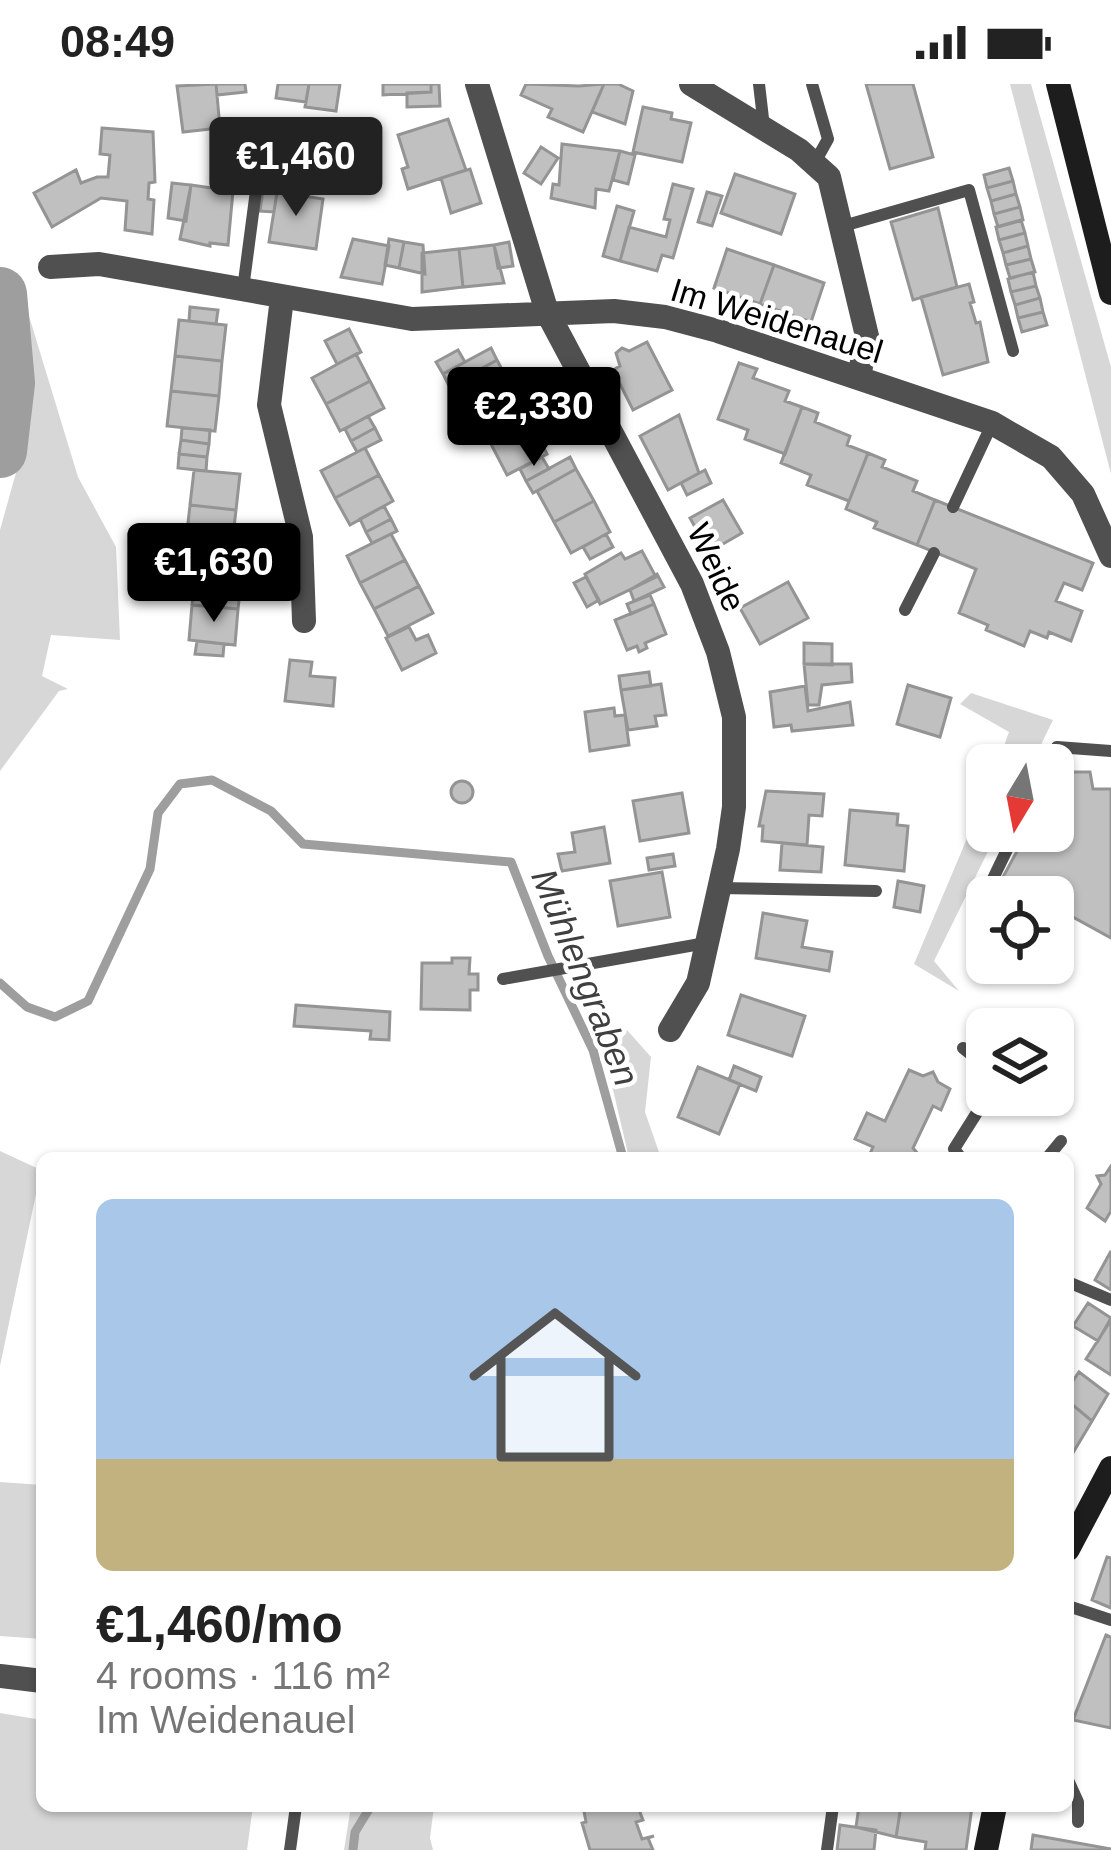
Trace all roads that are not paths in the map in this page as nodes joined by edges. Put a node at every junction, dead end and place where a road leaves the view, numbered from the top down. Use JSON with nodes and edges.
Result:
{"nodes":[{"id":1,"x":477,"y":84,"type":"edge"},
{"id":2,"x":691,"y":84,"type":"edge"},
{"id":3,"x":759,"y":84,"type":"edge"},
{"id":4,"x":812,"y":84,"type":"edge"},
{"id":5,"x":1058,"y":84,"type":"edge"},
{"id":6,"x":764,"y":128,"type":"junction"},
{"id":7,"x":264,"y":130,"type":"dead end"},
{"id":8,"x":814,"y":164,"type":"junction"},
{"id":9,"x":843,"y":226,"type":"junction"},
{"id":10,"x":50,"y":267,"type":"dead end"},
{"id":11,"x":243,"y":291,"type":"junction"},
{"id":12,"x":1111,"y":293,"type":"edge"},
{"id":13,"x":282,"y":298,"type":"junction"},
{"id":14,"x":547,"y":312,"type":"junction"},
{"id":15,"x":1013,"y":351,"type":"dead end"},
{"id":16,"x":860,"y":377,"type":"junction"},
{"id":17,"x":992,"y":423,"type":"junction"},
{"id":18,"x":953,"y":507,"type":"dead end"},
{"id":19,"x":934,"y":553,"type":"dead end"},
{"id":20,"x":1111,"y":556,"type":"edge"},
{"id":21,"x":905,"y":610,"type":"dead end"},
{"id":22,"x":304,"y":620,"type":"dead end"},
{"id":23,"x":1074,"y":749,"type":"edge"},
{"id":24,"x":1111,"y":752,"type":"edge"},
{"id":25,"x":719,"y":888,"type":"junction"},
{"id":26,"x":876,"y":891,"type":"dead end"},
{"id":27,"x":708,"y":943,"type":"junction"},
{"id":28,"x":503,"y":979,"type":"dead end"},
{"id":29,"x":670,"y":1030,"type":"dead end"},
{"id":30,"x":963,"y":1048,"type":"dead end"},
{"id":31,"x":966,"y":1050,"type":"edge"},
{"id":32,"x":975,"y":1116,"type":"edge"},
{"id":33,"x":1061,"y":1141,"type":"dead end"},
{"id":34,"x":956,"y":1152,"type":"edge"},
{"id":35,"x":1052,"y":1152,"type":"edge"},
{"id":36,"x":1074,"y":1285,"type":"edge"},
{"id":37,"x":1111,"y":1300,"type":"edge"},
{"id":38,"x":1111,"y":1468,"type":"edge"},
{"id":39,"x":1076,"y":1514,"type":"edge"},
{"id":40,"x":1074,"y":1608,"type":"edge"},
{"id":41,"x":1111,"y":1620,"type":"edge"},
{"id":42,"x":0,"y":1676,"type":"edge"},
{"id":43,"x":36,"y":1680,"type":"edge"},
{"id":44,"x":1074,"y":1793,"type":"edge"},
{"id":45,"x":295,"y":1812,"type":"edge"},
{"id":46,"x":831,"y":1812,"type":"edge"},
{"id":47,"x":994,"y":1812,"type":"edge"},
{"id":48,"x":1078,"y":1822,"type":"dead end"},
{"id":49,"x":290,"y":1850,"type":"edge"},
{"id":50,"x":826,"y":1850,"type":"edge"},
{"id":51,"x":986,"y":1850,"type":"edge"}],
"edges":[{"from":1,"to":14,"type":"street","name":"Weide"},
{"from":2,"to":6,"type":"street"},
{"from":3,"to":6,"type":"lane"},
{"from":4,"to":8,"type":"lane"},
{"from":5,"to":12,"type":"main road"},
{"from":6,"to":8,"type":"street"},
{"from":7,"to":11,"type":"lane"},
{"from":8,"to":9,"type":"street"},
{"from":9,"to":15,"type":"lane"},
{"from":9,"to":16,"type":"street"},
{"from":10,"to":11,"type":"street","name":"Im Weidenauel"},
{"from":11,"to":13,"type":"street","name":"Im Weidenauel"},
{"from":13,"to":14,"type":"street","name":"Im Weidenauel"},
{"from":13,"to":22,"type":"street"},
{"from":14,"to":16,"type":"street","name":"Im Weidenauel"},
{"from":14,"to":25,"type":"street","name":"Weide"},
{"from":16,"to":17,"type":"street","name":"Im Weidenauel"},
{"from":17,"to":18,"type":"lane"},
{"from":17,"to":20,"type":"street","name":"Im Weidenauel"},
{"from":19,"to":21,"type":"lane"},
{"from":23,"to":24,"type":"lane"},
{"from":25,"to":26,"type":"lane"},
{"from":25,"to":27,"type":"street","name":"Weide"},
{"from":27,"to":28,"type":"lane"},
{"from":27,"to":29,"type":"street","name":"Weide"},
{"from":30,"to":31,"type":"lane"},
{"from":32,"to":34,"type":"lane"},
{"from":33,"to":35,"type":"lane"},
{"from":36,"to":37,"type":"lane"},
{"from":38,"to":39,"type":"main road"},
{"from":40,"to":41,"type":"lane"},
{"from":42,"to":43,"type":"street"},
{"from":44,"to":48,"type":"lane"},
{"from":45,"to":49,"type":"lane"},
{"from":46,"to":50,"type":"lane"},
{"from":47,"to":51,"type":"main road"}]}
